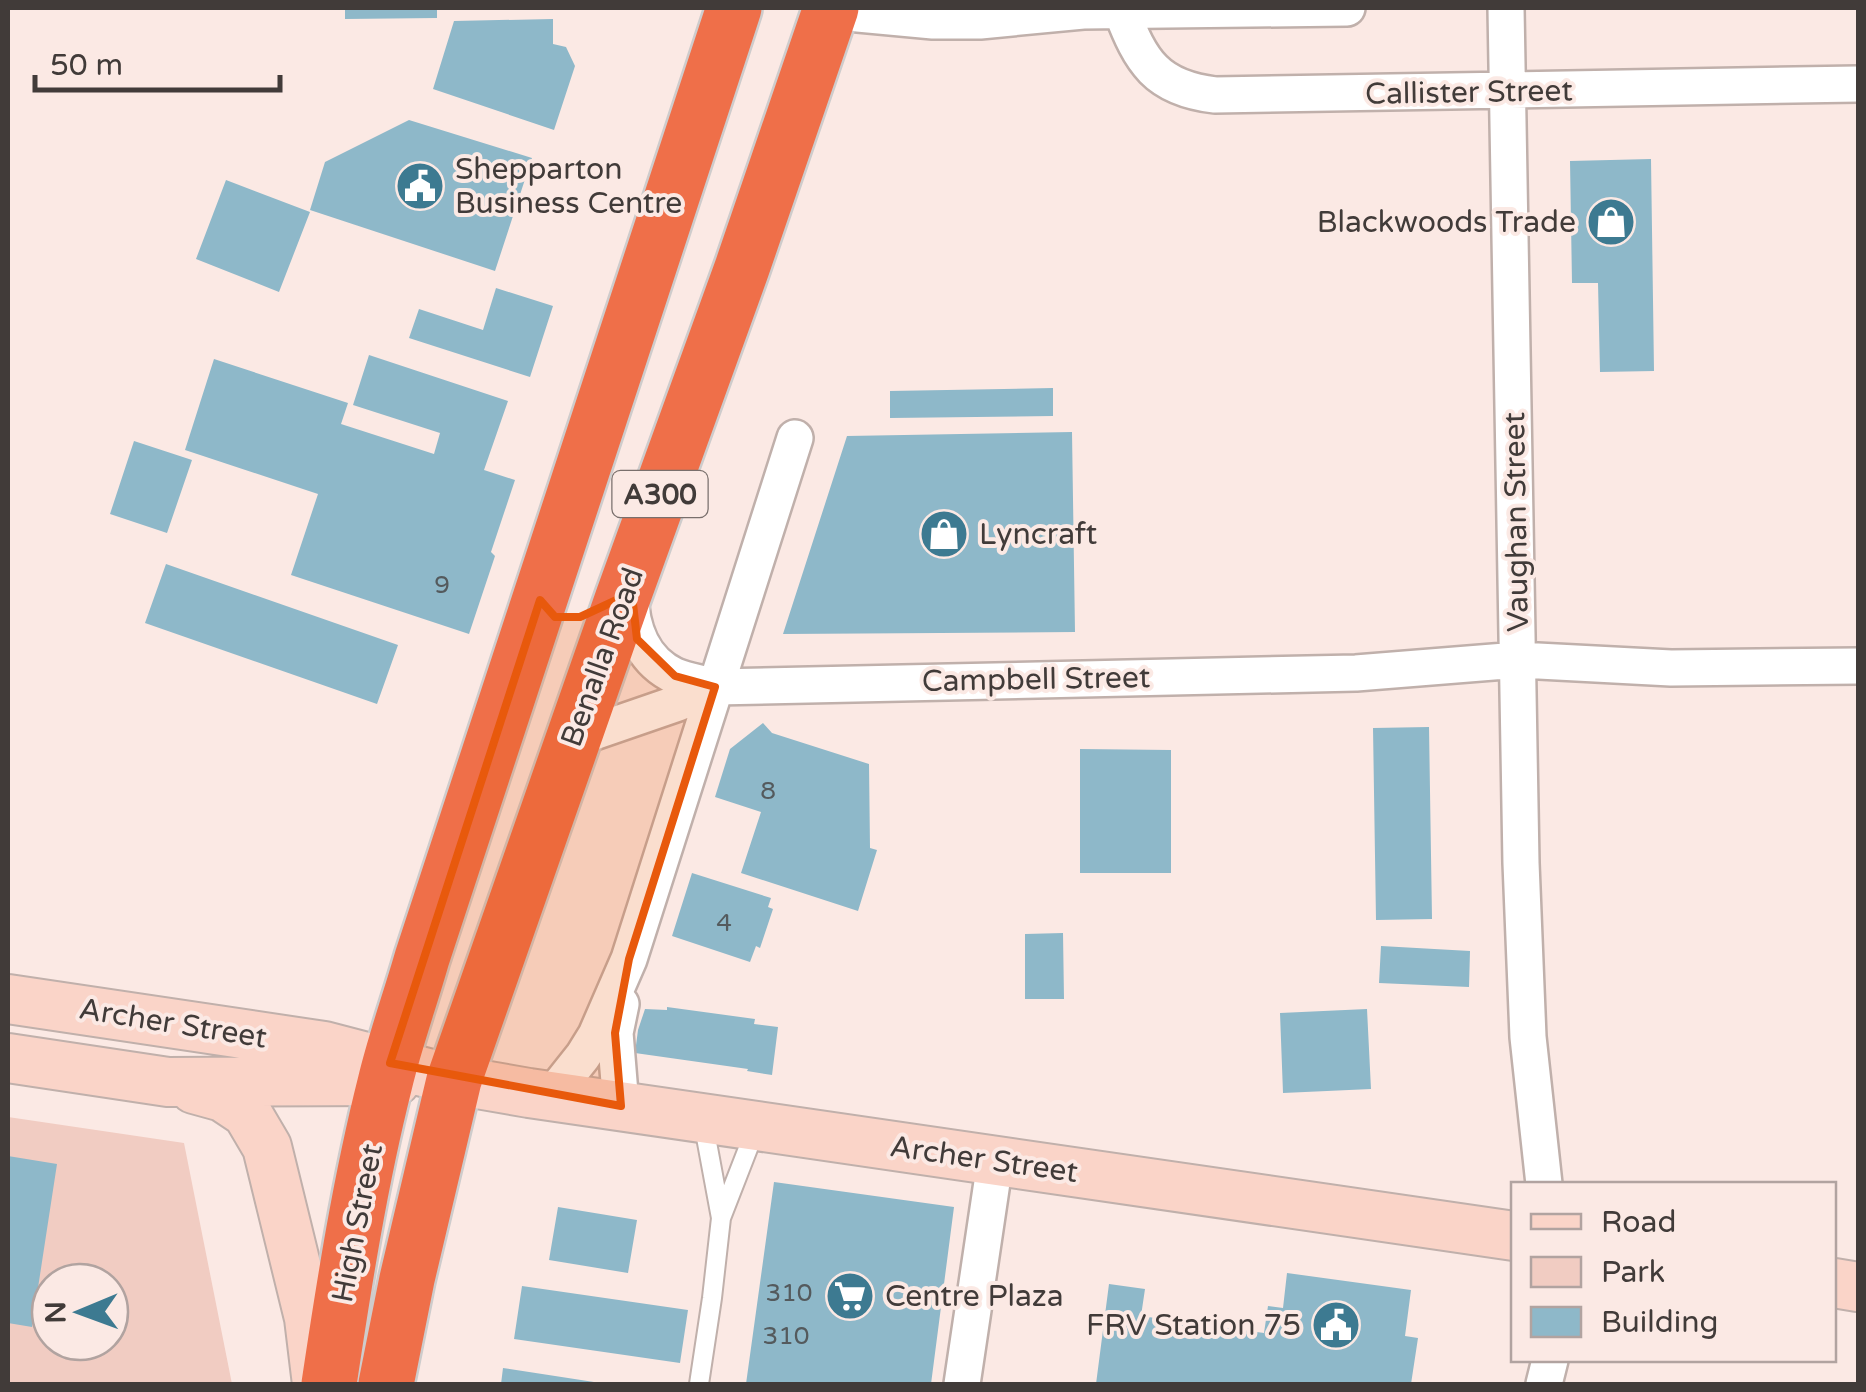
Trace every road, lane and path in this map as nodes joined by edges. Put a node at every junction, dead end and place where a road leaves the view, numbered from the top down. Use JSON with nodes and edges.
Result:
{"nodes":[{"id":1,"x":734,"y":8,"type":"edge"},
{"id":2,"x":835,"y":8,"type":"edge"},
{"id":3,"x":1348,"y":8,"type":"edge"},
{"id":4,"x":1506,"y":8,"type":"edge"},
{"id":5,"x":1070,"y":9,"type":"edge"},
{"id":6,"x":1122,"y":10,"type":"junction"},
{"id":7,"x":1858,"y":84,"type":"edge"},
{"id":8,"x":1507,"y":92,"type":"junction"},
{"id":9,"x":795,"y":438,"type":"dead end"},
{"id":10,"x":626,"y":587,"type":"junction"},
{"id":11,"x":540,"y":600,"type":"junction"},
{"id":12,"x":1858,"y":666,"type":"edge"},
{"id":13,"x":1518,"y":672,"type":"junction"},
{"id":14,"x":715,"y":686,"type":"junction"},
{"id":15,"x":569,"y":748,"type":"junction"},
{"id":16,"x":629,"y":959,"type":"junction"},
{"id":17,"x":8,"y":999,"type":"edge"},
{"id":18,"x":1528,"y":1037,"type":"junction"},
{"id":19,"x":8,"y":1058,"type":"edge"},
{"id":20,"x":388,"y":1072,"type":"junction"},
{"id":21,"x":454,"y":1080,"type":"junction"},
{"id":22,"x":168,"y":1082,"type":"junction"},
{"id":23,"x":552,"y":1095,"type":"junction"},
{"id":24,"x":621,"y":1106,"type":"junction"},
{"id":25,"x":702,"y":1118,"type":"junction"},
{"id":26,"x":757,"y":1126,"type":"junction"},
{"id":27,"x":996,"y":1162,"type":"junction"},
{"id":28,"x":1520,"y":1182,"type":"edge"},
{"id":29,"x":1544,"y":1182,"type":"edge"},
{"id":30,"x":721,"y":1218,"type":"junction"},
{"id":31,"x":1511,"y":1236,"type":"edge"},
{"id":32,"x":317,"y":1384,"type":"edge"},
{"id":33,"x":328,"y":1384,"type":"edge"},
{"id":34,"x":386,"y":1384,"type":"edge"},
{"id":35,"x":699,"y":1384,"type":"edge"},
{"id":36,"x":962,"y":1384,"type":"edge"}],
"edges":[{"from":1,"to":11,"type":"highway","number":"A300"},
{"from":2,"to":5,"type":"street"},
{"from":2,"to":10,"type":"highway","name":"Benalla Road","number":"A300"},
{"from":3,"to":6,"type":"street"},
{"from":4,"to":8,"type":"street","name":"Vaughan Street"},
{"from":5,"to":6,"type":"street"},
{"from":6,"to":8,"type":"street","name":"Callister Street"},
{"from":7,"to":8,"type":"street","name":"Callister Street"},
{"from":8,"to":13,"type":"street","name":"Vaughan Street"},
{"from":9,"to":14,"type":"street"},
{"from":10,"to":11,"type":"highway"},
{"from":10,"to":14,"type":"street"},
{"from":10,"to":15,"type":"highway","name":"Benalla Road","number":"A300"},
{"from":11,"to":20,"type":"highway","number":"A300"},
{"from":12,"to":13,"type":"street","name":"Campbell Street"},
{"from":13,"to":14,"type":"street","name":"Campbell Street"},
{"from":13,"to":18,"type":"street","name":"Vaughan Street"},
{"from":14,"to":15,"type":"street"},
{"from":14,"to":16,"type":"street"},
{"from":15,"to":21,"type":"highway","name":"Benalla Road","number":"A300"},
{"from":16,"to":23,"type":"street"},
{"from":16,"to":24,"type":"street"},
{"from":17,"to":20,"type":"street","name":"Archer Street"},
{"from":18,"to":28,"type":"street","name":"Vaughan Street"},
{"from":18,"to":29,"type":"street","name":"Vaughan Street"},
{"from":19,"to":22,"type":"street","name":"Archer Street"},
{"from":20,"to":21,"type":"street","name":"Archer Street"},
{"from":20,"to":22,"type":"street","name":"Archer Street"},
{"from":20,"to":33,"type":"highway","name":"High Street","number":"A300"},
{"from":21,"to":23,"type":"street","name":"Archer Street"},
{"from":21,"to":34,"type":"highway","name":"High Street","number":"A300"},
{"from":22,"to":32,"type":"street"},
{"from":23,"to":24,"type":"street","name":"Archer Street"},
{"from":24,"to":25,"type":"street","name":"Archer Street"},
{"from":25,"to":26,"type":"street","name":"Archer Street"},
{"from":25,"to":30,"type":"lane"},
{"from":26,"to":27,"type":"street","name":"Archer Street"},
{"from":26,"to":30,"type":"lane"},
{"from":27,"to":31,"type":"street","name":"Archer Street"},
{"from":27,"to":36,"type":"street"},
{"from":30,"to":35,"type":"lane"}]}
